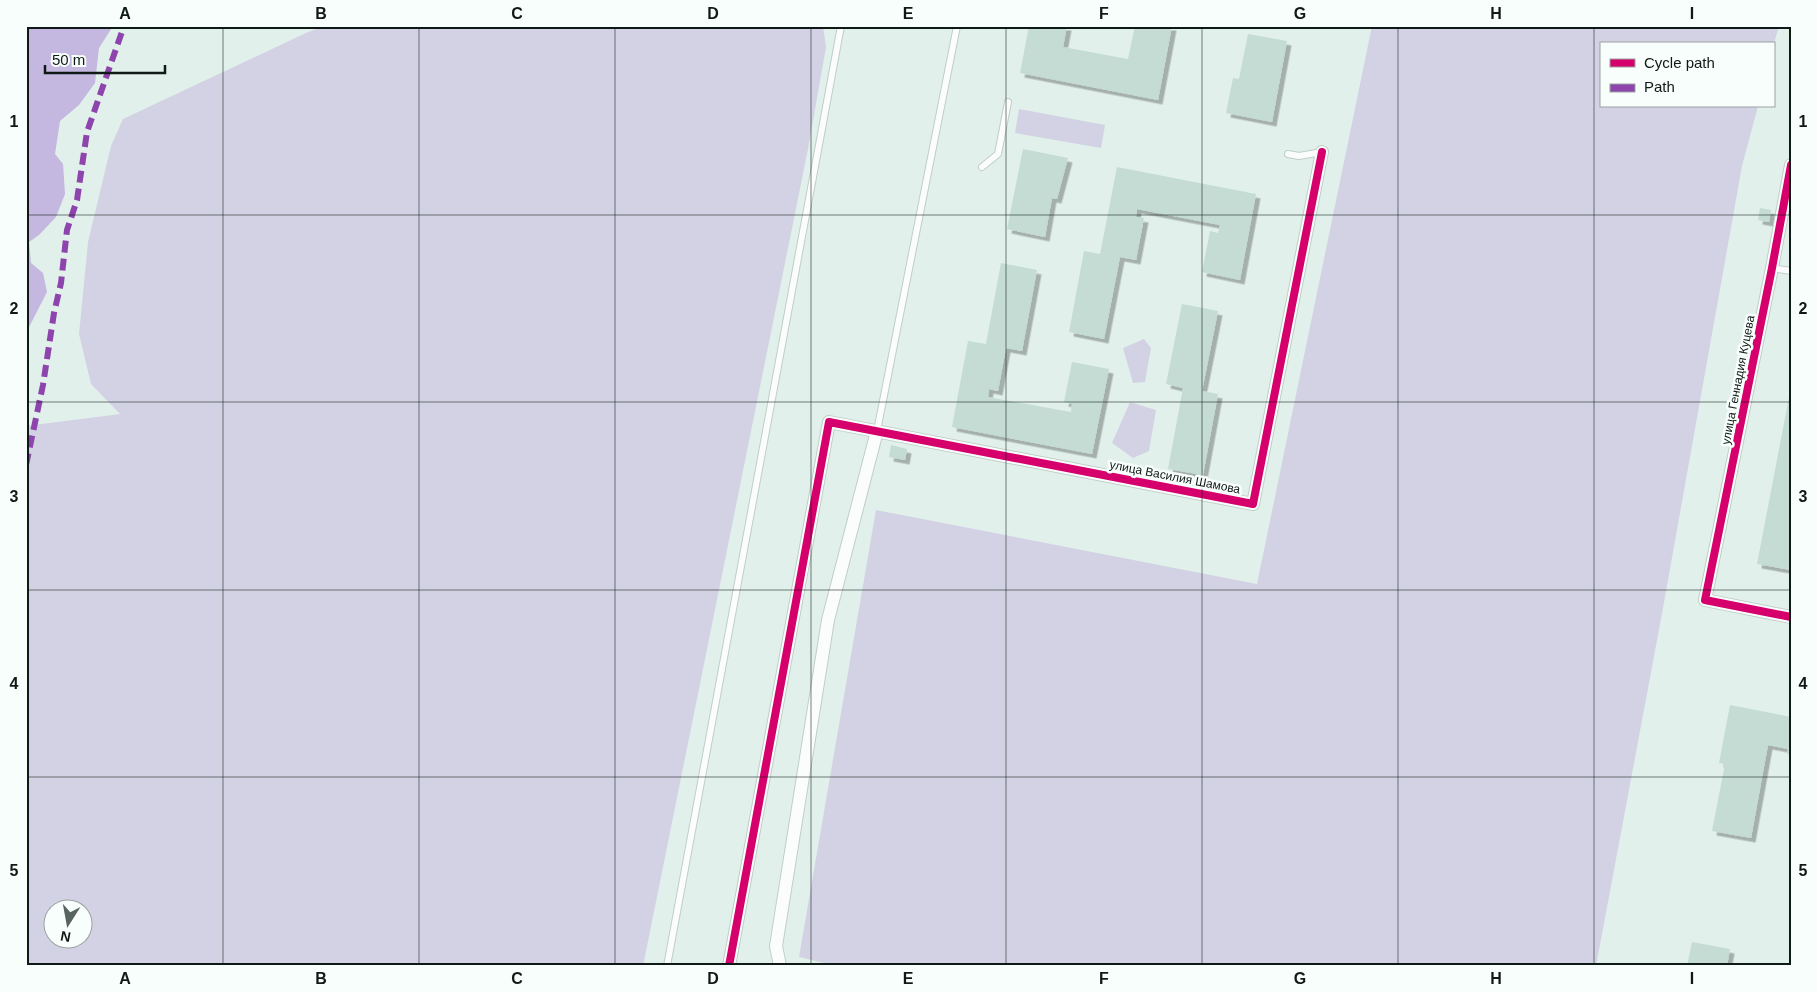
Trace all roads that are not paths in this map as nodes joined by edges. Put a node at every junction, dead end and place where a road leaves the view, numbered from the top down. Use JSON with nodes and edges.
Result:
{"nodes":[{"id":1,"x":841,"y":26,"type":"edge"},
{"id":2,"x":957,"y":26,"type":"edge"},
{"id":3,"x":1008,"y":102,"type":"dead end"},
{"id":4,"x":1322,"y":152,"type":"joint"},
{"id":5,"x":1288,"y":154,"type":"dead end"},
{"id":6,"x":1791,"y":165,"type":"edge"},
{"id":7,"x":982,"y":167,"type":"dead end"},
{"id":8,"x":1772,"y":268,"type":"junction"},
{"id":9,"x":1791,"y":271,"type":"edge"},
{"id":10,"x":877,"y":431,"type":"junction"},
{"id":11,"x":1791,"y":617,"type":"edge"},
{"id":12,"x":667,"y":966,"type":"edge"},
{"id":13,"x":729,"y":966,"type":"edge"},
{"id":14,"x":780,"y":966,"type":"edge"}],
"edges":[{"from":1,"to":12,"type":"lane"},
{"from":2,"to":10,"type":"lane"},
{"from":3,"to":7,"type":"lane"},
{"from":4,"to":5,"type":"lane"},
{"from":4,"to":10,"type":"street","name":"улица Василия Шамова"},
{"from":6,"to":8,"type":"street","name":"улица Геннадия Куцева"},
{"from":8,"to":9,"type":"lane"},
{"from":8,"to":11,"type":"street","name":"улица Геннадия Куцева"},
{"from":10,"to":13,"type":"street","name":"улица Василия Шамова"},
{"from":10,"to":14,"type":"street"}]}
